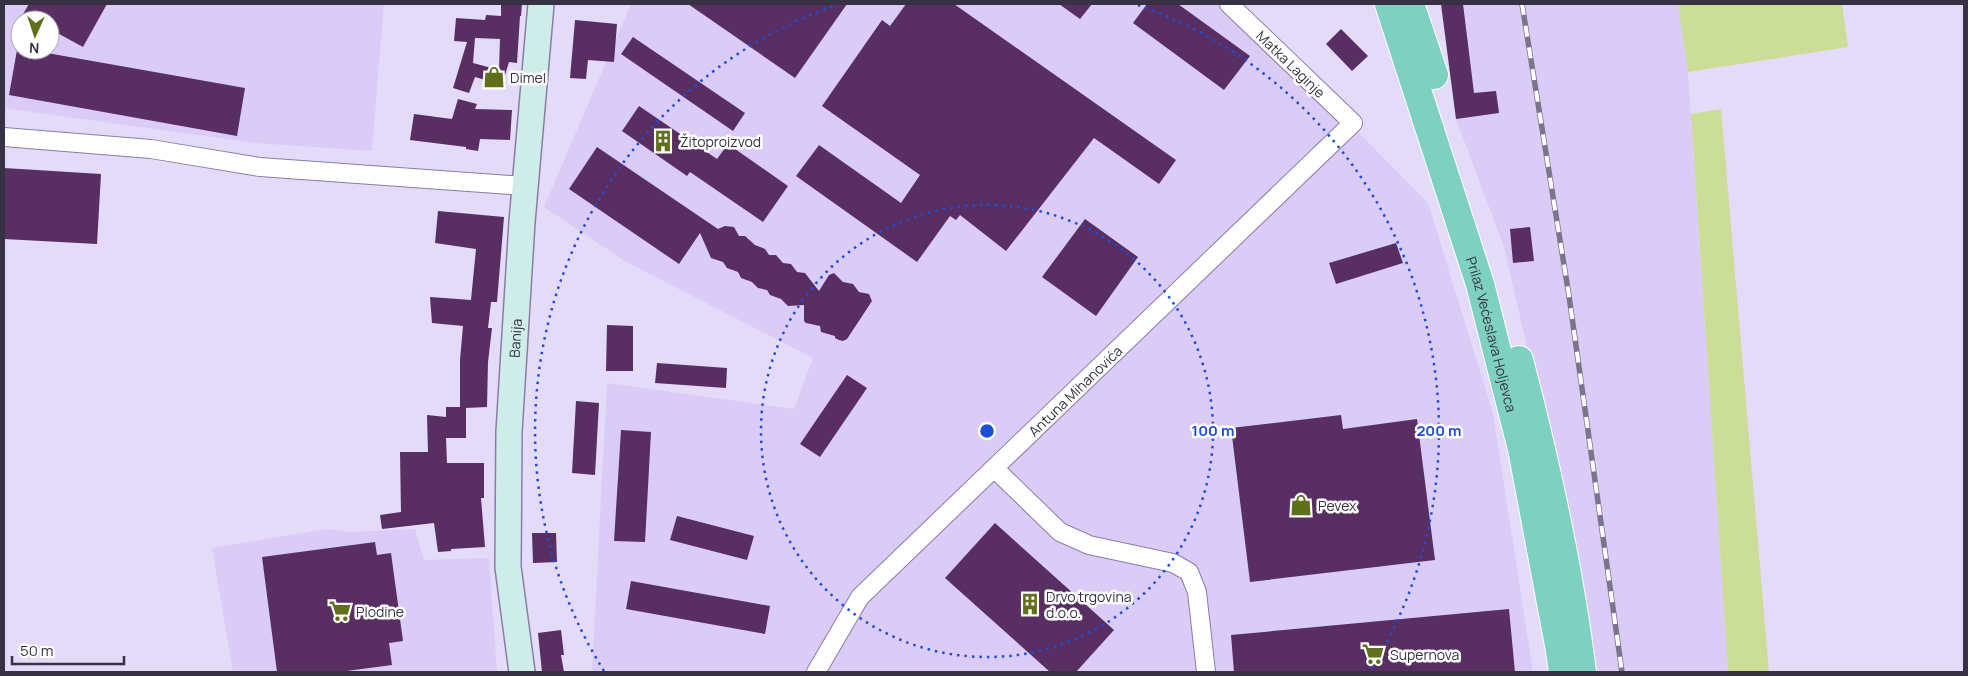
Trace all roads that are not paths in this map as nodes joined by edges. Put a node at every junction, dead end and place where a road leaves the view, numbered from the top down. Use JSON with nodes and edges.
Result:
{"nodes":[{"id":1,"x":541,"y":4,"type":"edge"},
{"id":2,"x":1229,"y":4,"type":"edge"},
{"id":3,"x":1390,"y":4,"type":"edge"},
{"id":4,"x":1410,"y":4,"type":"edge"},
{"id":5,"x":1353,"y":123,"type":"joint"},
{"id":6,"x":4,"y":137,"type":"edge"},
{"id":7,"x":525,"y":186,"type":"junction"},
{"id":8,"x":994,"y":468,"type":"junction"},
{"id":9,"x":522,"y":672,"type":"edge"},
{"id":10,"x":816,"y":672,"type":"edge"},
{"id":11,"x":1206,"y":672,"type":"edge"},
{"id":12,"x":1563,"y":672,"type":"edge"},
{"id":13,"x":1582,"y":672,"type":"edge"}],
"edges":[{"from":1,"to":7,"type":"main road","name":"Banija"},
{"from":2,"to":5,"type":"street","name":"Matka Laginje"},
{"from":3,"to":12,"type":"highway","name":"Prilaz Većeslava Holjevca"},
{"from":4,"to":13,"type":"highway","name":"Prilaz Većeslava Holjevca"},
{"from":5,"to":8,"type":"street","name":"Antuna Mihanovića"},
{"from":6,"to":7,"type":"street"},
{"from":7,"to":9,"type":"main road","name":"Banija"},
{"from":8,"to":10,"type":"street","name":"Antuna Mihanovića"},
{"from":8,"to":11,"type":"street"}]}
